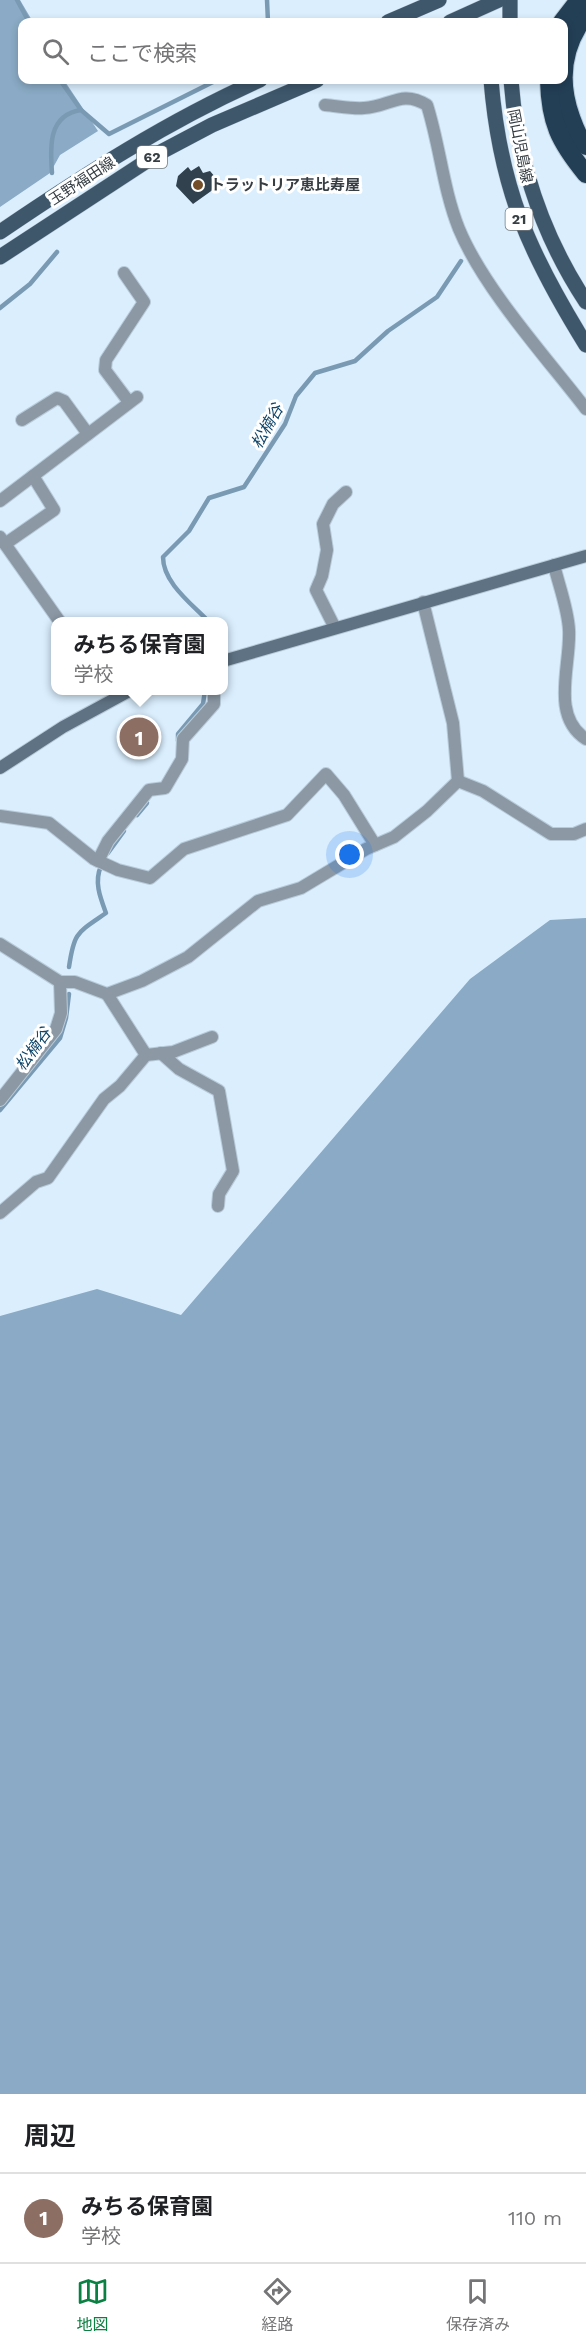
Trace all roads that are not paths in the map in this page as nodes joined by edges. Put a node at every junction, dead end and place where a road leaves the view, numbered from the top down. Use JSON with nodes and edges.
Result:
{"nodes":[{"id":1,"x":499,"y":0,"type":"edge"},
{"id":2,"x":510,"y":0,"type":"edge"},
{"id":3,"x":579,"y":0,"type":"edge"},
{"id":4,"x":432,"y":3,"type":"edge"},
{"id":5,"x":484,"y":10,"type":"edge"},
{"id":6,"x":586,"y":15,"type":"edge"},
{"id":7,"x":397,"y":18,"type":"edge"},
{"id":8,"x":461,"y":18,"type":"edge"},
{"id":9,"x":510,"y":18,"type":"edge"},
{"id":10,"x":565,"y":18,"type":"edge"},
{"id":11,"x":568,"y":49,"type":"edge"},
{"id":12,"x":251,"y":84,"type":"edge"},
{"id":13,"x":308,"y":84,"type":"edge"},
{"id":14,"x":491,"y":84,"type":"edge"},
{"id":15,"x":512,"y":84,"type":"edge"},
{"id":16,"x":549,"y":84,"type":"edge"},
{"id":17,"x":564,"y":84,"type":"edge"},
{"id":18,"x":325,"y":105,"type":"dead end"},
{"id":19,"x":586,"y":146,"type":"edge"},
{"id":20,"x":586,"y":174,"type":"edge"},
{"id":21,"x":0,"y":232,"type":"edge"},
{"id":22,"x":0,"y":257,"type":"edge"},
{"id":23,"x":124,"y":273,"type":"dead end"},
{"id":24,"x":586,"y":302,"type":"edge"},
{"id":25,"x":586,"y":345,"type":"edge"},
{"id":26,"x":586,"y":409,"type":"edge"},
{"id":27,"x":22,"y":420,"type":"dead end"},
{"id":28,"x":88,"y":434,"type":"junction"},
{"id":29,"x":33,"y":476,"type":"junction"},
{"id":30,"x":346,"y":492,"type":"dead end"},
{"id":31,"x":0,"y":501,"type":"edge"},
{"id":32,"x":3,"y":541,"type":"edge"},
{"id":33,"x":586,"y":556,"type":"edge"},
{"id":34,"x":554,"y":565,"type":"junction"},
{"id":35,"x":423,"y":603,"type":"junction"},
{"id":36,"x":57,"y":617,"type":"edge"},
{"id":37,"x":335,"y":628,"type":"junction"},
{"id":38,"x":228,"y":660,"type":"edge"},
{"id":39,"x":111,"y":695,"type":"edge"},
{"id":40,"x":214,"y":695,"type":"edge"},
{"id":41,"x":586,"y":740,"type":"edge"},
{"id":42,"x":0,"y":768,"type":"edge"},
{"id":43,"x":458,"y":781,"type":"junction"},
{"id":44,"x":0,"y":816,"type":"edge"},
{"id":45,"x":586,"y":830,"type":"edge"},
{"id":46,"x":375,"y":845,"type":"junction"},
{"id":47,"x":98,"y":861,"type":"junction"},
{"id":48,"x":0,"y":944,"type":"edge"},
{"id":49,"x":60,"y":982,"type":"junction"},
{"id":50,"x":107,"y":994,"type":"junction"},
{"id":51,"x":212,"y":1037,"type":"dead end"},
{"id":52,"x":160,"y":1053,"type":"junction"},
{"id":53,"x":146,"y":1055,"type":"junction"},
{"id":54,"x":0,"y":1100,"type":"edge"},
{"id":55,"x":218,"y":1206,"type":"dead end"},
{"id":56,"x":0,"y":1213,"type":"edge"}],
"edges":[{"from":1,"to":5,"type":"main road"},
{"from":2,"to":9,"type":"main road"},
{"from":3,"to":10,"type":"highway"},
{"from":4,"to":7,"type":"main road"},
{"from":5,"to":8,"type":"main road"},
{"from":6,"to":11,"type":"highway"},
{"from":12,"to":21,"type":"main road","name":"玉野福田線","number":"62"},
{"from":13,"to":22,"type":"main road","name":"玉野福田線","number":"62"},
{"from":14,"to":25,"type":"main road","name":"岡山児島線","number":"21"},
{"from":15,"to":24,"type":"main road","name":"岡山児島線","number":"21"},
{"from":16,"to":20,"type":"highway"},
{"from":17,"to":19,"type":"highway"},
{"from":18,"to":26,"type":"street"},
{"from":23,"to":28,"type":"street"},
{"from":27,"to":28,"type":"street"},
{"from":28,"to":29,"type":"street"},
{"from":29,"to":31,"type":"street"},
{"from":29,"to":32,"type":"street"},
{"from":30,"to":37,"type":"street"},
{"from":32,"to":36,"type":"street"},
{"from":33,"to":34,"type":"street"},
{"from":34,"to":35,"type":"street"},
{"from":34,"to":41,"type":"street"},
{"from":35,"to":37,"type":"street"},
{"from":35,"to":43,"type":"street"},
{"from":37,"to":38,"type":"street"},
{"from":39,"to":42,"type":"street"},
{"from":40,"to":47,"type":"street"},
{"from":43,"to":45,"type":"street"},
{"from":43,"to":46,"type":"street"},
{"from":44,"to":47,"type":"street"},
{"from":46,"to":47,"type":"street"},
{"from":46,"to":50,"type":"street"},
{"from":48,"to":49,"type":"street"},
{"from":49,"to":50,"type":"street"},
{"from":49,"to":54,"type":"street"},
{"from":50,"to":53,"type":"street"},
{"from":51,"to":52,"type":"street"},
{"from":52,"to":53,"type":"street"},
{"from":52,"to":55,"type":"street"},
{"from":53,"to":56,"type":"street"}]}
